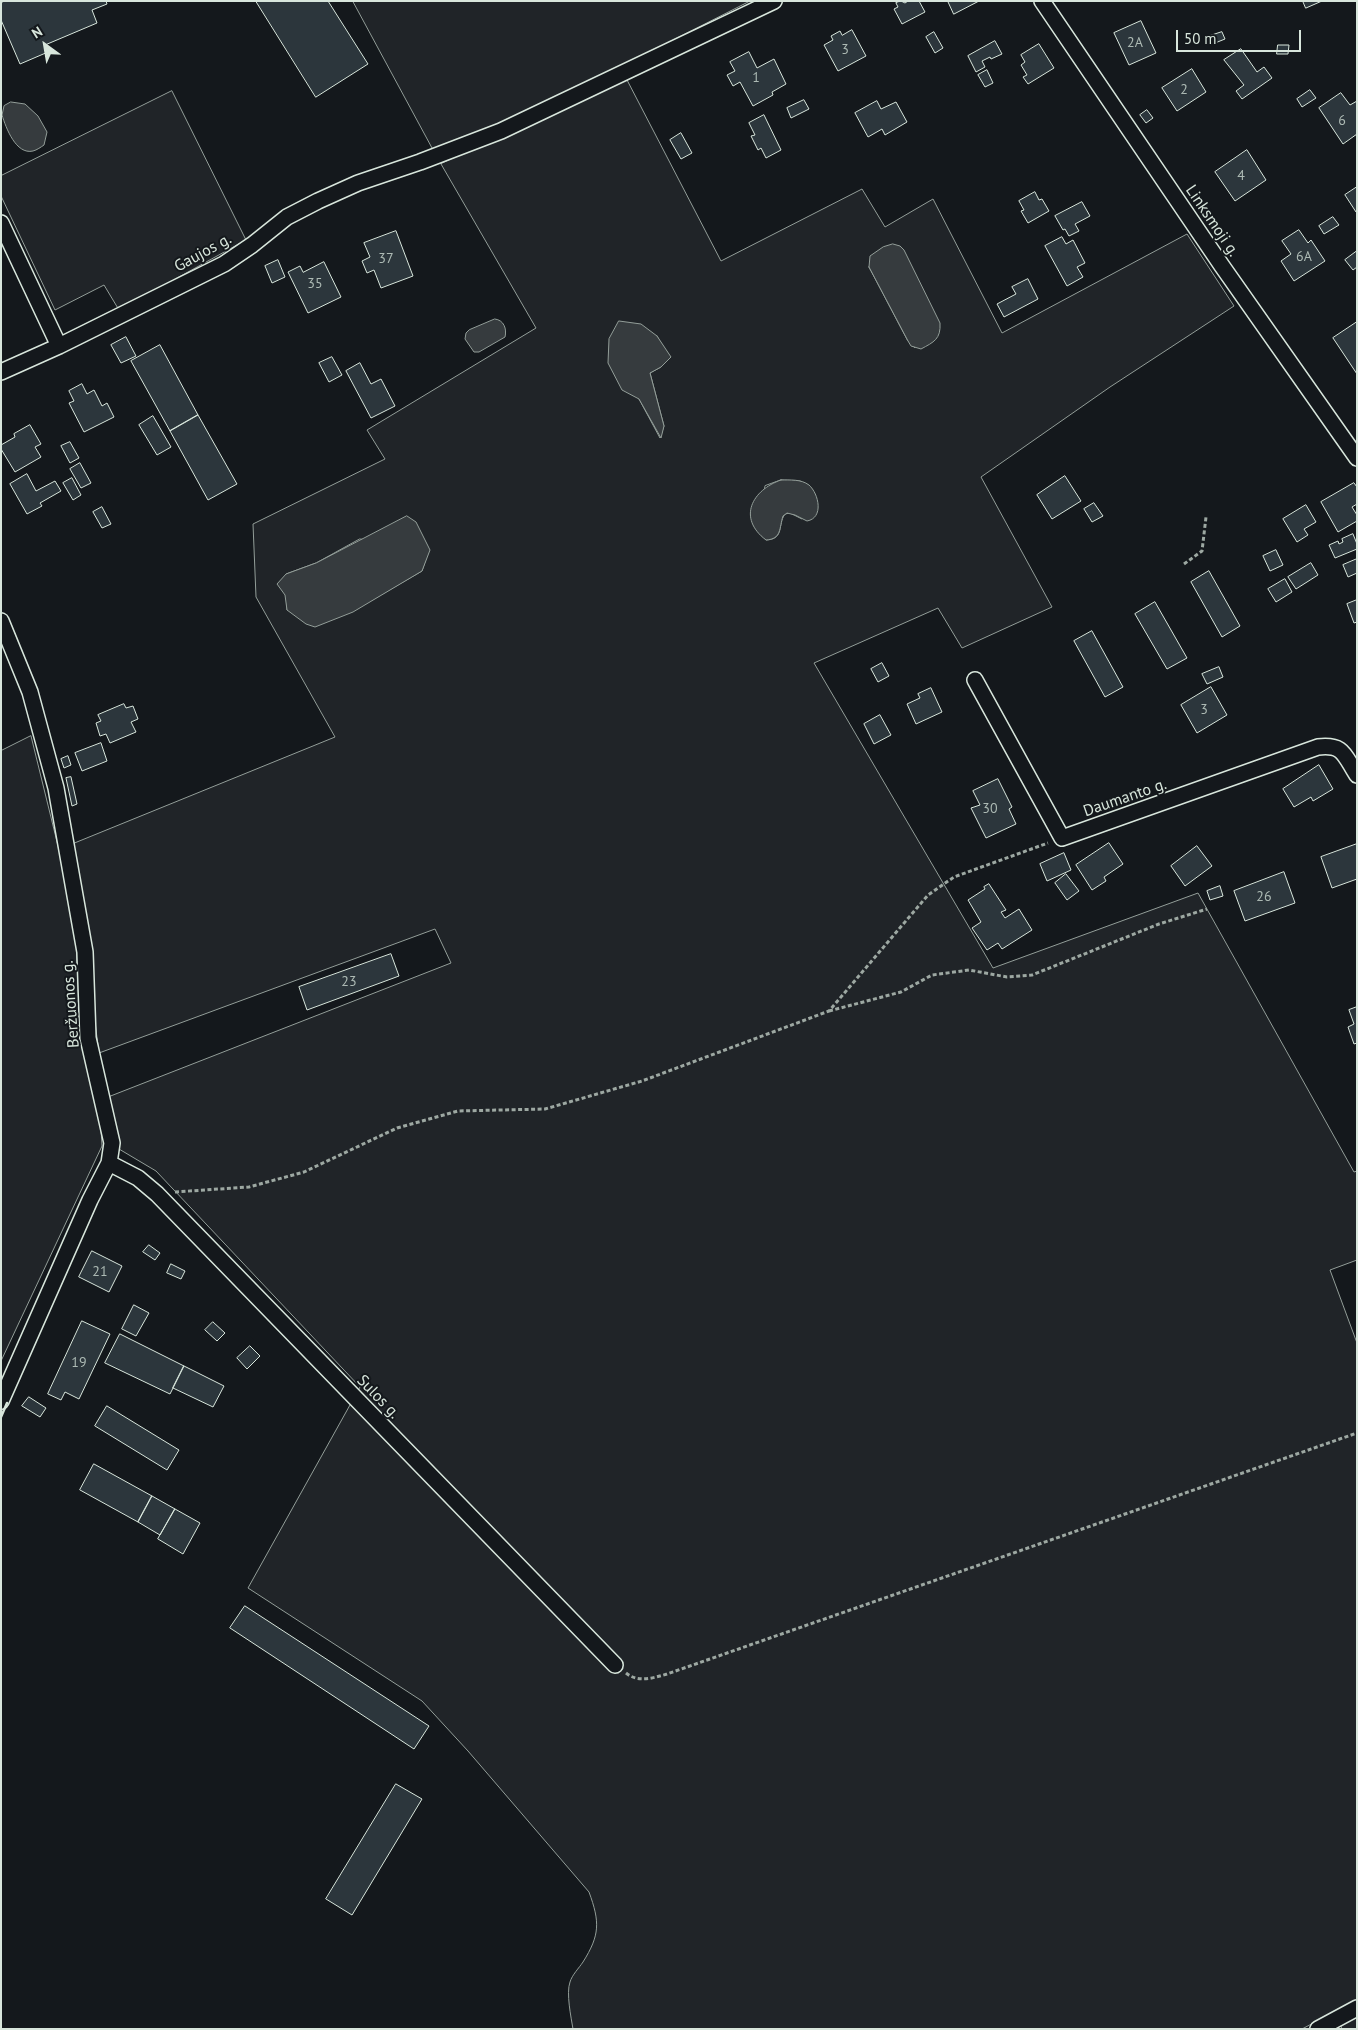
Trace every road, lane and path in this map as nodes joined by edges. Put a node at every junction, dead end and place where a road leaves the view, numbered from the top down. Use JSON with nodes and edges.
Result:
{"nodes":[{"id":1,"x":774,"y":1,"type":"edge"},
{"id":2,"x":1042,"y":1,"type":"edge"},
{"id":3,"x":1,"y":223,"type":"edge"},
{"id":4,"x":59,"y":346,"type":"junction"},
{"id":5,"x":1,"y":372,"type":"edge"},
{"id":6,"x":1357,"y":458,"type":"edge"},
{"id":7,"x":1206,"y":517,"type":"dead end"},
{"id":8,"x":1184,"y":564,"type":"dead end"},
{"id":9,"x":1,"y":622,"type":"edge"},
{"id":10,"x":975,"y":680,"type":"dead end"},
{"id":11,"x":1357,"y":775,"type":"edge"},
{"id":12,"x":1062,"y":838,"type":"junction"},
{"id":13,"x":1207,"y":909,"type":"dead end"},
{"id":14,"x":829,"y":1011,"type":"junction"},
{"id":15,"x":108,"y":1164,"type":"junction"},
{"id":16,"x":157,"y":1194,"type":"junction"},
{"id":17,"x":1,"y":1401,"type":"edge"},
{"id":18,"x":1357,"y":1433,"type":"edge"},
{"id":19,"x":615,"y":1665,"type":"joint"},
{"id":20,"x":1357,"y":2008,"type":"edge"},
{"id":21,"x":1318,"y":2029,"type":"edge"}],
"edges":[{"from":1,"to":4,"type":"street","name":"Gaujos g."},
{"from":2,"to":6,"type":"street","name":"Linksmoji g."},
{"from":3,"to":4,"type":"street"},
{"from":4,"to":5,"type":"street","name":"Gaujos g."},
{"from":7,"to":8,"type":"path"},
{"from":9,"to":15,"type":"street","name":"Beržuonos g."},
{"from":10,"to":12,"type":"street"},
{"from":11,"to":12,"type":"street","name":"Daumanto g."},
{"from":12,"to":14,"type":"path"},
{"from":13,"to":14,"type":"path"},
{"from":14,"to":16,"type":"path"},
{"from":15,"to":16,"type":"street","name":"Sulos g."},
{"from":15,"to":17,"type":"street","name":"Beržuonos g."},
{"from":16,"to":19,"type":"street","name":"Sulos g."},
{"from":18,"to":19,"type":"path"},
{"from":20,"to":21,"type":"street"}]}
